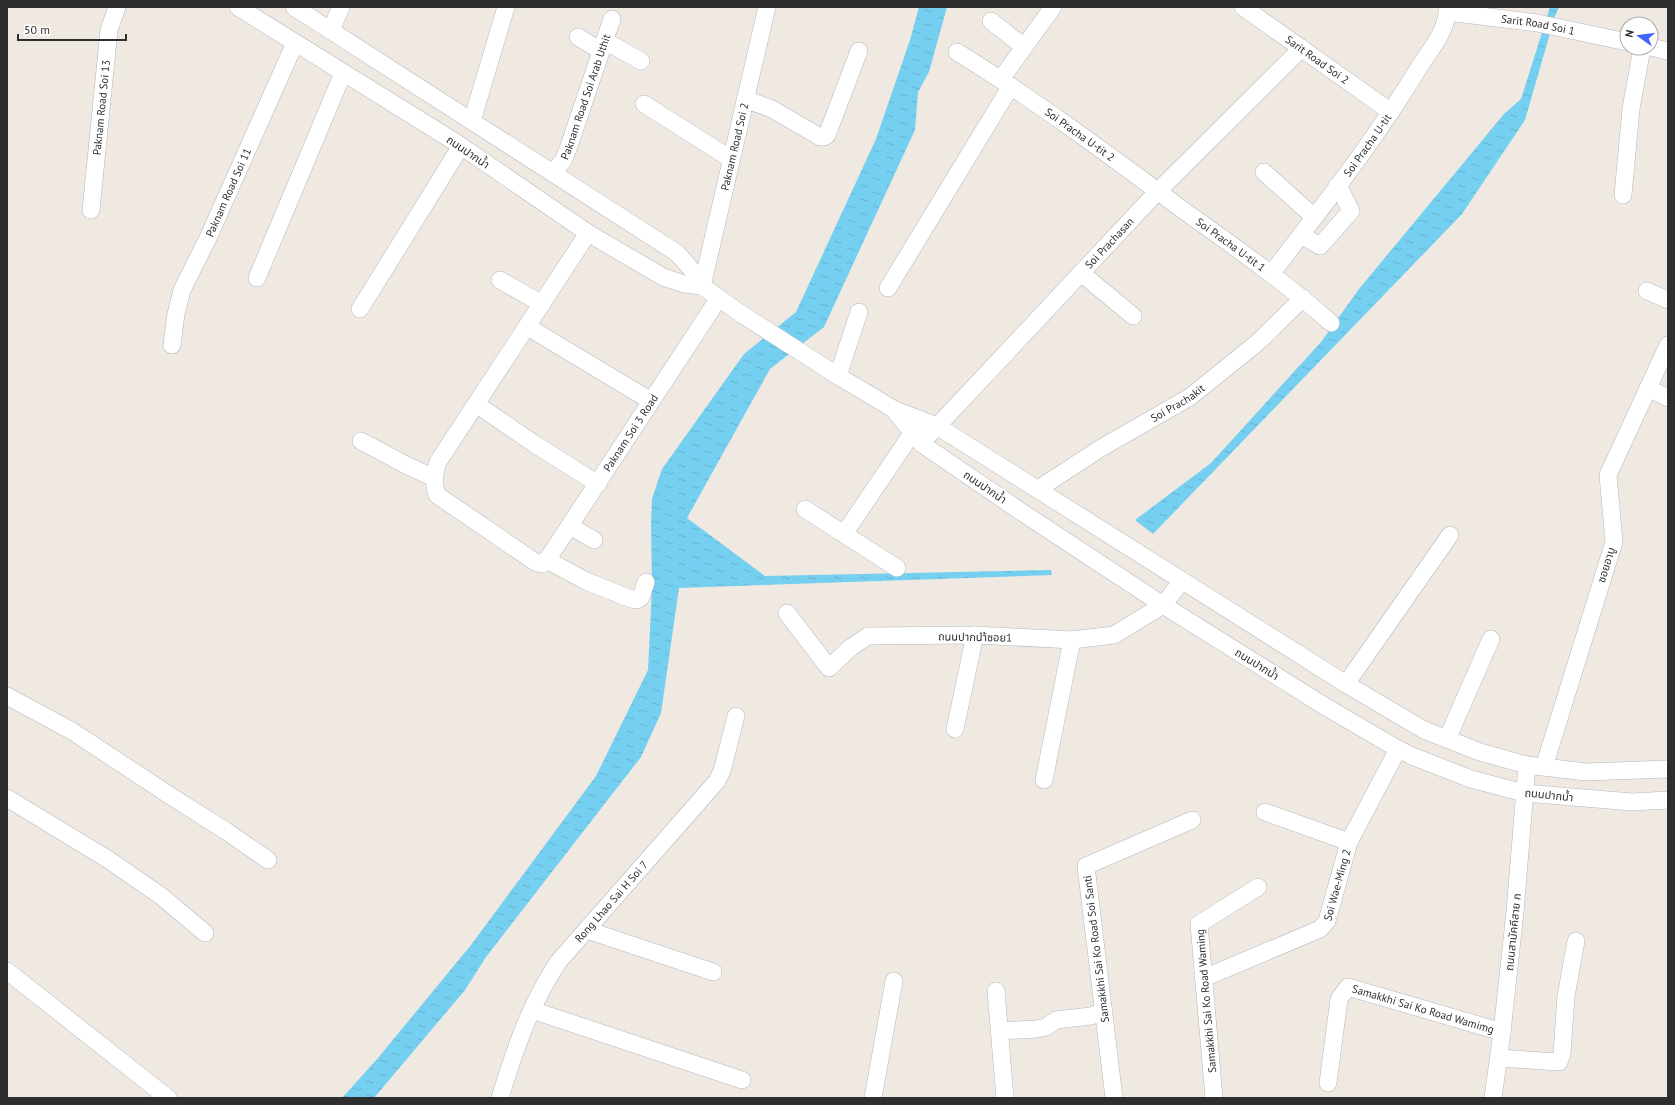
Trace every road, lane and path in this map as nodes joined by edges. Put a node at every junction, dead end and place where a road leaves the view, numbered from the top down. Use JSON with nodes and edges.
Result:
{"nodes":[{"id":1,"x":117,"y":7,"type":"edge"},
{"id":2,"x":294,"y":7,"type":"edge"},
{"id":3,"x":341,"y":7,"type":"edge"},
{"id":4,"x":506,"y":7,"type":"edge"},
{"id":5,"x":1053,"y":7,"type":"edge"},
{"id":6,"x":1243,"y":7,"type":"edge"},
{"id":7,"x":242,"y":8,"type":"edge"},
{"id":8,"x":765,"y":8,"type":"edge"},
{"id":9,"x":1448,"y":10,"type":"edge"},
{"id":10,"x":612,"y":18,"type":"dead end"},
{"id":11,"x":991,"y":21,"type":"dead end"},
{"id":12,"x":331,"y":30,"type":"junction"},
{"id":13,"x":578,"y":37,"type":"dead end"},
{"id":14,"x":1619,"y":40,"type":"edge"},
{"id":15,"x":295,"y":43,"type":"junction"},
{"id":16,"x":603,"y":46,"type":"junction"},
{"id":17,"x":1024,"y":47,"type":"junction"},
{"id":18,"x":1302,"y":48,"type":"junction"},
{"id":19,"x":859,"y":51,"type":"dead end"},
{"id":20,"x":957,"y":52,"type":"dead end"},
{"id":21,"x":1641,"y":56,"type":"edge"},
{"id":22,"x":641,"y":61,"type":"dead end"},
{"id":23,"x":343,"y":73,"type":"junction"},
{"id":24,"x":1006,"y":83,"type":"junction"},
{"id":25,"x":745,"y":98,"type":"junction"},
{"id":26,"x":644,"y":104,"type":"dead end"},
{"id":27,"x":1391,"y":112,"type":"junction"},
{"id":28,"x":472,"y":121,"type":"junction"},
{"id":29,"x":461,"y":146,"type":"junction"},
{"id":30,"x":731,"y":159,"type":"junction"},
{"id":31,"x":553,"y":172,"type":"junction"},
{"id":32,"x":1264,"y":172,"type":"dead end"},
{"id":33,"x":1338,"y":185,"type":"junction"},
{"id":34,"x":1158,"y":191,"type":"junction"},
{"id":35,"x":1623,"y":195,"type":"dead end"},
{"id":36,"x":91,"y":210,"type":"dead end"},
{"id":37,"x":1314,"y":217,"type":"junction"},
{"id":38,"x":588,"y":233,"type":"junction"},
{"id":39,"x":1301,"y":235,"type":"junction"},
{"id":40,"x":1081,"y":273,"type":"junction"},
{"id":41,"x":1270,"y":274,"type":"junction"},
{"id":42,"x":257,"y":278,"type":"dead end"},
{"id":43,"x":500,"y":280,"type":"dead end"},
{"id":44,"x":702,"y":286,"type":"junction"},
{"id":45,"x":888,"y":288,"type":"dead end"},
{"id":46,"x":1647,"y":291,"type":"dead end"},
{"id":47,"x":719,"y":298,"type":"junction"},
{"id":48,"x":1303,"y":298,"type":"junction"},
{"id":49,"x":1668,"y":300,"type":"edge"},
{"id":50,"x":542,"y":304,"type":"junction"},
{"id":51,"x":360,"y":309,"type":"dead end"},
{"id":52,"x":859,"y":312,"type":"dead end"},
{"id":53,"x":1133,"y":316,"type":"dead end"},
{"id":54,"x":1331,"y":323,"type":"dead end"},
{"id":55,"x":528,"y":327,"type":"junction"},
{"id":56,"x":1668,"y":344,"type":"edge"},
{"id":57,"x":172,"y":345,"type":"dead end"},
{"id":58,"x":838,"y":376,"type":"junction"},
{"id":59,"x":1648,"y":388,"type":"junction"},
{"id":60,"x":1668,"y":398,"type":"edge"},
{"id":61,"x":651,"y":401,"type":"junction"},
{"id":62,"x":476,"y":404,"type":"junction"},
{"id":63,"x":923,"y":431,"type":"junction"},
{"id":64,"x":361,"y":441,"type":"dead end"},
{"id":65,"x":434,"y":478,"type":"junction"},
{"id":66,"x":598,"y":484,"type":"junction"},
{"id":67,"x":1038,"y":489,"type":"junction"},
{"id":68,"x":805,"y":509,"type":"dead end"},
{"id":69,"x":570,"y":526,"type":"junction"},
{"id":70,"x":844,"y":534,"type":"junction"},
{"id":71,"x":1450,"y":535,"type":"dead end"},
{"id":72,"x":594,"y":540,"type":"dead end"},
{"id":73,"x":543,"y":562,"type":"junction"},
{"id":74,"x":897,"y":568,"type":"dead end"},
{"id":75,"x":1182,"y":581,"type":"junction"},
{"id":76,"x":646,"y":582,"type":"dead end"},
{"id":77,"x":1163,"y":605,"type":"junction"},
{"id":78,"x":787,"y":613,"type":"dead end"},
{"id":79,"x":975,"y":635,"type":"junction"},
{"id":80,"x":1491,"y":639,"type":"dead end"},
{"id":81,"x":1072,"y":640,"type":"junction"},
{"id":82,"x":1346,"y":684,"type":"junction"},
{"id":83,"x":7,"y":696,"type":"edge"},
{"id":84,"x":736,"y":716,"type":"dead end"},
{"id":85,"x":955,"y":729,"type":"dead end"},
{"id":86,"x":1447,"y":739,"type":"junction"},
{"id":87,"x":1398,"y":749,"type":"junction"},
{"id":88,"x":1527,"y":765,"type":"junction"},
{"id":89,"x":1544,"y":767,"type":"junction"},
{"id":90,"x":1668,"y":769,"type":"edge"},
{"id":91,"x":1044,"y":780,"type":"dead end"},
{"id":92,"x":1524,"y":793,"type":"junction"},
{"id":93,"x":7,"y":798,"type":"edge"},
{"id":94,"x":1668,"y":800,"type":"edge"},
{"id":95,"x":1266,"y":812,"type":"dead end"},
{"id":96,"x":1192,"y":820,"type":"dead end"},
{"id":97,"x":1349,"y":842,"type":"junction"},
{"id":98,"x":268,"y":860,"type":"dead end"},
{"id":99,"x":1258,"y":887,"type":"dead end"},
{"id":100,"x":587,"y":930,"type":"junction"},
{"id":101,"x":205,"y":933,"type":"dead end"},
{"id":102,"x":1576,"y":941,"type":"dead end"},
{"id":103,"x":7,"y":971,"type":"edge"},
{"id":104,"x":713,"y":972,"type":"dead end"},
{"id":105,"x":1204,"y":978,"type":"junction"},
{"id":106,"x":894,"y":981,"type":"dead end"},
{"id":107,"x":996,"y":991,"type":"dead end"},
{"id":108,"x":532,"y":1010,"type":"junction"},
{"id":109,"x":1104,"y":1011,"type":"junction"},
{"id":110,"x":1000,"y":1031,"type":"junction"},
{"id":111,"x":1502,"y":1032,"type":"junction"},
{"id":112,"x":1499,"y":1058,"type":"junction"},
{"id":113,"x":742,"y":1080,"type":"dead end"},
{"id":114,"x":1328,"y":1083,"type":"dead end"},
{"id":115,"x":168,"y":1098,"type":"edge"},
{"id":116,"x":500,"y":1098,"type":"edge"},
{"id":117,"x":873,"y":1098,"type":"edge"},
{"id":118,"x":1005,"y":1098,"type":"edge"},
{"id":119,"x":1114,"y":1098,"type":"edge"},
{"id":120,"x":1214,"y":1098,"type":"edge"},
{"id":121,"x":1492,"y":1098,"type":"edge"}],
"edges":[{"from":1,"to":36,"type":"street","name":"Paknam Road Soi 13"},
{"from":2,"to":12,"type":"street","name":"ถนนปากน้ำ"},
{"from":3,"to":12,"type":"street"},
{"from":4,"to":28,"type":"street"},
{"from":5,"to":17,"type":"street"},
{"from":6,"to":18,"type":"street","name":"Sarit Road Soi 2"},
{"from":7,"to":15,"type":"street","name":"ถนนปากน้ำ"},
{"from":8,"to":25,"type":"street","name":"Paknam Road Soi 2"},
{"from":9,"to":14,"type":"street","name":"Sarit Road Soi 1"},
{"from":9,"to":27,"type":"street","name":"Soi Pracha U-tit"},
{"from":10,"to":16,"type":"street","name":"Paknam Road Soi Arab Uthit"},
{"from":11,"to":17,"type":"street"},
{"from":12,"to":28,"type":"street","name":"ถนนปากน้ำ"},
{"from":13,"to":16,"type":"street"},
{"from":15,"to":23,"type":"street","name":"ถนนปากน้ำ"},
{"from":15,"to":57,"type":"street","name":"Paknam Road Soi 11"},
{"from":16,"to":22,"type":"street"},
{"from":16,"to":31,"type":"street","name":"Paknam Road Soi Arab Uthit"},
{"from":17,"to":24,"type":"street"},
{"from":18,"to":27,"type":"street","name":"Sarit Road Soi 2"},
{"from":18,"to":34,"type":"street","name":"Soi Prachasan"},
{"from":19,"to":25,"type":"street"},
{"from":20,"to":24,"type":"street","name":"Soi Pracha U-tit 2"},
{"from":21,"to":35,"type":"street"},
{"from":23,"to":29,"type":"street","name":"ถนนปากน้ำ"},
{"from":23,"to":42,"type":"street"},
{"from":24,"to":34,"type":"street","name":"Soi Pracha U-tit 2"},
{"from":24,"to":45,"type":"street"},
{"from":25,"to":30,"type":"street","name":"Paknam Road Soi 2"},
{"from":26,"to":30,"type":"street"},
{"from":27,"to":33,"type":"street","name":"Soi Pracha U-tit"},
{"from":28,"to":31,"type":"street","name":"ถนนปากน้ำ"},
{"from":29,"to":38,"type":"street","name":"ถนนปากน้ำ"},
{"from":29,"to":51,"type":"street"},
{"from":30,"to":44,"type":"street","name":"Paknam Road Soi 2"},
{"from":31,"to":44,"type":"street","name":"ถนนปากน้ำ"},
{"from":32,"to":37,"type":"street"},
{"from":33,"to":37,"type":"street","name":"Soi Pracha U-tit"},
{"from":33,"to":39,"type":"street"},
{"from":34,"to":40,"type":"street","name":"Soi Prachasan"},
{"from":34,"to":41,"type":"street","name":"Soi Pracha U-tit 1"},
{"from":37,"to":39,"type":"street","name":"Soi Pracha U-tit"},
{"from":38,"to":44,"type":"street","name":"ถนนปากน้ำ"},
{"from":38,"to":50,"type":"street"},
{"from":39,"to":41,"type":"street","name":"Soi Pracha U-tit"},
{"from":40,"to":53,"type":"street"},
{"from":40,"to":63,"type":"street","name":"Soi Prachasan"},
{"from":41,"to":48,"type":"street","name":"Soi Pracha U-tit 1"},
{"from":43,"to":50,"type":"street"},
{"from":44,"to":47,"type":"street","name":"ถนนปากน้ำ"},
{"from":46,"to":49,"type":"street"},
{"from":47,"to":58,"type":"street","name":"ถนนปากน้ำ"},
{"from":47,"to":61,"type":"street","name":"Paknam Soi 3 Road"},
{"from":48,"to":54,"type":"street","name":"Soi Pracha U-tit 1"},
{"from":48,"to":67,"type":"street","name":"Soi Prachakit"},
{"from":50,"to":55,"type":"street"},
{"from":52,"to":58,"type":"street"},
{"from":55,"to":61,"type":"street"},
{"from":55,"to":62,"type":"street"},
{"from":56,"to":59,"type":"street","name":"ซอยอาบู"},
{"from":58,"to":63,"type":"street","name":"ถนนปากน้ำ"},
{"from":59,"to":60,"type":"street"},
{"from":59,"to":89,"type":"street","name":"ซอยอาบู"},
{"from":61,"to":66,"type":"street","name":"Paknam Soi 3 Road"},
{"from":62,"to":65,"type":"street"},
{"from":62,"to":66,"type":"street"},
{"from":63,"to":67,"type":"street","name":"ถนนปากน้ำ"},
{"from":63,"to":70,"type":"street","name":"Soi Prachasan"},
{"from":63,"to":77,"type":"street","name":"ถนนปากน้ำ"},
{"from":64,"to":65,"type":"street"},
{"from":65,"to":73,"type":"street"},
{"from":66,"to":69,"type":"street","name":"Paknam Soi 3 Road"},
{"from":67,"to":75,"type":"street","name":"ถนนปากน้ำ"},
{"from":68,"to":70,"type":"street"},
{"from":69,"to":72,"type":"street"},
{"from":69,"to":73,"type":"street","name":"Paknam Soi 3 Road"},
{"from":70,"to":74,"type":"street"},
{"from":71,"to":82,"type":"street"},
{"from":73,"to":76,"type":"street"},
{"from":75,"to":77,"type":"street","name":"ถนนปากนำ้ซอย1"},
{"from":75,"to":82,"type":"street","name":"ถนนปากน้ำ"},
{"from":77,"to":81,"type":"street","name":"ถนนปากนำ้ซอย1"},
{"from":77,"to":87,"type":"street","name":"ถนนปากน้ำ"},
{"from":78,"to":79,"type":"street","name":"ถนนปากนำ้ซอย1"},
{"from":79,"to":81,"type":"street","name":"ถนนปากนำ้ซอย1"},
{"from":79,"to":85,"type":"street"},
{"from":80,"to":86,"type":"street"},
{"from":81,"to":91,"type":"street"},
{"from":82,"to":86,"type":"street","name":"ถนนปากน้ำ"},
{"from":83,"to":98,"type":"street"},
{"from":84,"to":100,"type":"street","name":"Rong Lhao Sai H Soi 7"},
{"from":86,"to":88,"type":"street","name":"ถนนปากน้ำ"},
{"from":87,"to":92,"type":"street","name":"ถนนปากน้ำ"},
{"from":87,"to":97,"type":"street","name":"Soi Wae-Ming 2"},
{"from":88,"to":89,"type":"street","name":"ถนนปากน้ำ"},
{"from":88,"to":92,"type":"street","name":"ถนนสามัคคีสาย ก"},
{"from":89,"to":90,"type":"street","name":"ถนนปากน้ำ"},
{"from":92,"to":94,"type":"street","name":"ถนนปากน้ำ"},
{"from":92,"to":111,"type":"street","name":"ถนนสามัคคีสาย ก"},
{"from":93,"to":101,"type":"street"},
{"from":95,"to":97,"type":"street"},
{"from":96,"to":109,"type":"street","name":"Samakkhi Sai Ko Road Soi Santi"},
{"from":97,"to":105,"type":"street","name":"Soi Wae-Ming 2"},
{"from":99,"to":105,"type":"street","name":"Samakkhi Sai Ko Road Waming"},
{"from":100,"to":104,"type":"street"},
{"from":100,"to":108,"type":"street","name":"Rong Lhao Sai H Soi 7"},
{"from":102,"to":112,"type":"street"},
{"from":103,"to":115,"type":"street"},
{"from":105,"to":120,"type":"street","name":"Samakkhi Sai Ko Road Waming"},
{"from":106,"to":117,"type":"street"},
{"from":107,"to":110,"type":"street"},
{"from":108,"to":113,"type":"street"},
{"from":108,"to":116,"type":"street","name":"Rong Lhao Sai H Soi 7"},
{"from":109,"to":110,"type":"street"},
{"from":109,"to":119,"type":"street","name":"Samakkhi Sai Ko Road Soi Santi"},
{"from":110,"to":118,"type":"street"},
{"from":111,"to":112,"type":"street","name":"ถนนสามัคคีสาย ก"},
{"from":111,"to":114,"type":"street","name":"Samakkhi Sai Ko Road Wamimg"},
{"from":112,"to":121,"type":"street","name":"ถนนสามัคคีสาย ก"}]}
